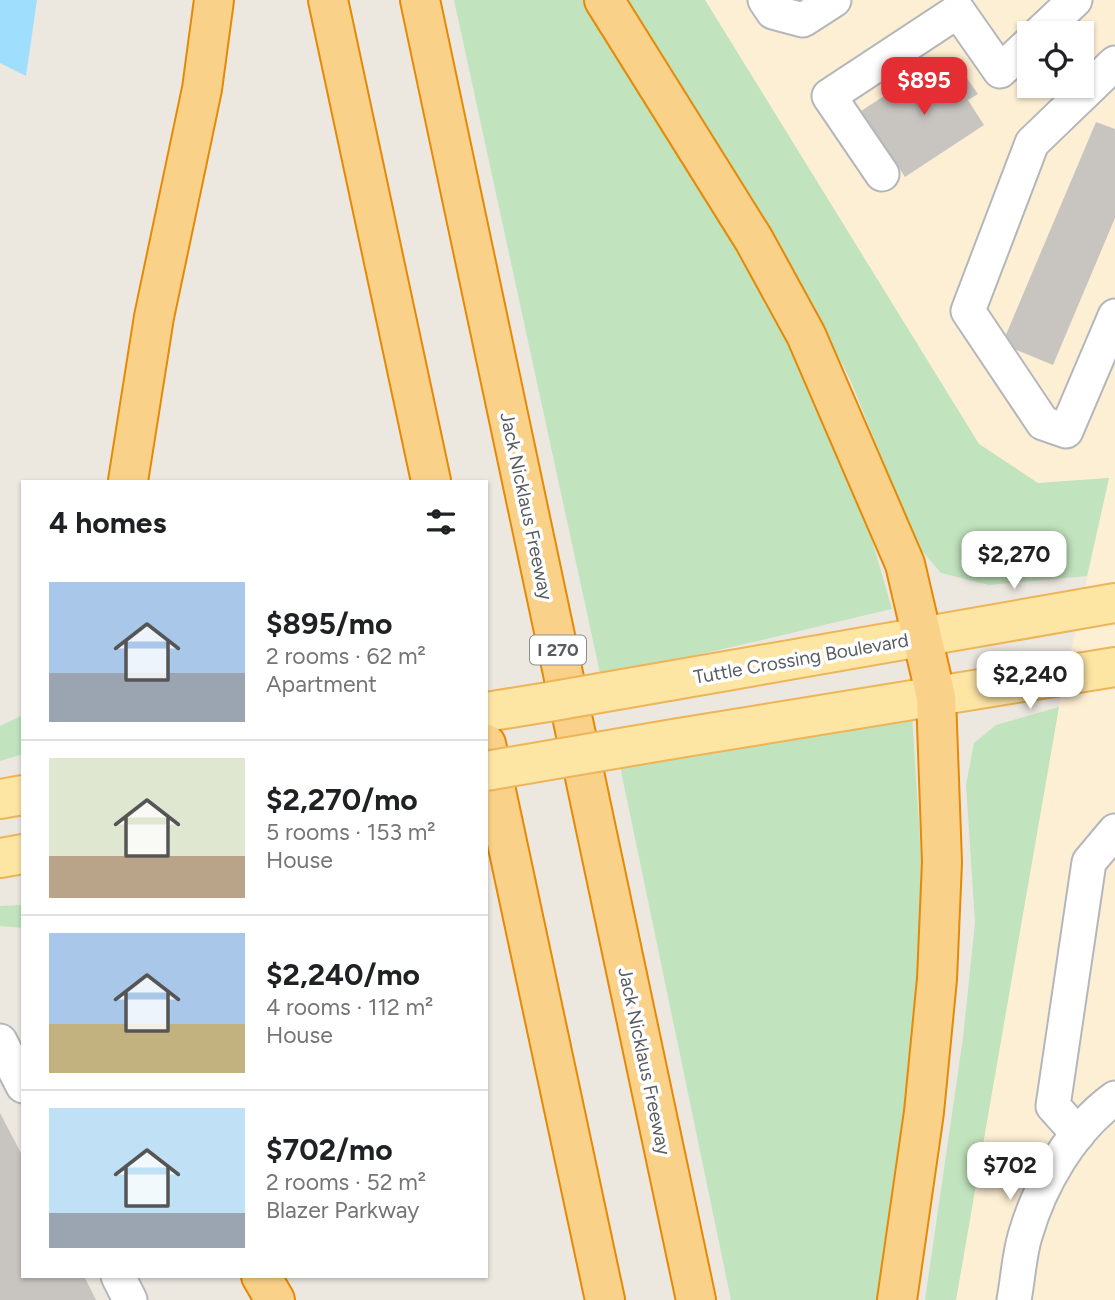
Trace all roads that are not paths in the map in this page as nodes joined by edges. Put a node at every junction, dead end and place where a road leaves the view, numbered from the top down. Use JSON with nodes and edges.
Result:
{"nodes":[{"id":1,"x":214,"y":0,"type":"edge"},
{"id":2,"x":328,"y":0,"type":"edge"},
{"id":3,"x":420,"y":0,"type":"edge"},
{"id":4,"x":604,"y":0,"type":"edge"},
{"id":5,"x":765,"y":0,"type":"edge"},
{"id":6,"x":834,"y":0,"type":"edge"},
{"id":7,"x":966,"y":5,"type":"edge"},
{"id":8,"x":1017,"y":55,"type":"edge"},
{"id":9,"x":1115,"y":63,"type":"edge"},
{"id":10,"x":882,"y":174,"type":"dead end"},
{"id":11,"x":1115,"y":316,"type":"edge"},
{"id":12,"x":128,"y":480,"type":"edge"},
{"id":13,"x":431,"y":480,"type":"edge"},
{"id":14,"x":1115,"y":603,"type":"edge"},
{"id":15,"x":922,"y":636,"type":"junction"},
{"id":16,"x":1115,"y":667,"type":"edge"},
{"id":17,"x":936,"y":697,"type":"junction"},
{"id":18,"x":488,"y":712,"type":"edge"},
{"id":19,"x":488,"y":753,"type":"edge"},
{"id":20,"x":488,"y":771,"type":"edge"},
{"id":21,"x":21,"y":795,"type":"edge"},
{"id":22,"x":0,"y":799,"type":"edge"},
{"id":23,"x":1112,"y":848,"type":"edge"},
{"id":24,"x":21,"y":854,"type":"edge"},
{"id":25,"x":0,"y":858,"type":"edge"},
{"id":26,"x":21,"y":874,"type":"edge"},
{"id":27,"x":0,"y":877,"type":"edge"},
{"id":28,"x":0,"y":1041,"type":"edge"},
{"id":29,"x":21,"y":1082,"type":"edge"},
{"id":30,"x":1115,"y":1098,"type":"edge"},
{"id":31,"x":1078,"y":1135,"type":"junction"},
{"id":32,"x":119,"y":1278,"type":"edge"},
{"id":33,"x":262,"y":1278,"type":"edge"},
{"id":34,"x":130,"y":1300,"type":"edge"},
{"id":35,"x":275,"y":1300,"type":"edge"},
{"id":36,"x":605,"y":1300,"type":"edge"},
{"id":37,"x":696,"y":1300,"type":"edge"},
{"id":38,"x":897,"y":1300,"type":"edge"},
{"id":39,"x":1014,"y":1300,"type":"edge"}],
"edges":[{"from":1,"to":12,"type":"highway"},
{"from":2,"to":13,"type":"highway"},
{"from":3,"to":37,"type":"highway","name":"Jack Nicklaus Freeway","number":"I 270"},
{"from":4,"to":15,"type":"highway"},
{"from":5,"to":6,"type":"street"},
{"from":7,"to":8,"type":"street"},
{"from":7,"to":10,"type":"street"},
{"from":9,"to":11,"type":"street"},
{"from":14,"to":15,"type":"main road","name":"Tuttle Crossing Boulevard"},
{"from":15,"to":17,"type":"highway"},
{"from":15,"to":18,"type":"main road","name":"Tuttle Crossing Boulevard","bridge":true},
{"from":16,"to":17,"type":"main road"},
{"from":17,"to":20,"type":"main road","bridge":true},
{"from":17,"to":38,"type":"highway"},
{"from":19,"to":36,"type":"highway"},
{"from":21,"to":22,"type":"main road"},
{"from":23,"to":31,"type":"street"},
{"from":24,"to":25,"type":"main road"},
{"from":26,"to":27,"type":"main road"},
{"from":28,"to":29,"type":"street"},
{"from":30,"to":31,"type":"street"},
{"from":31,"to":39,"type":"street"},
{"from":32,"to":34,"type":"street"},
{"from":33,"to":35,"type":"highway"}]}
